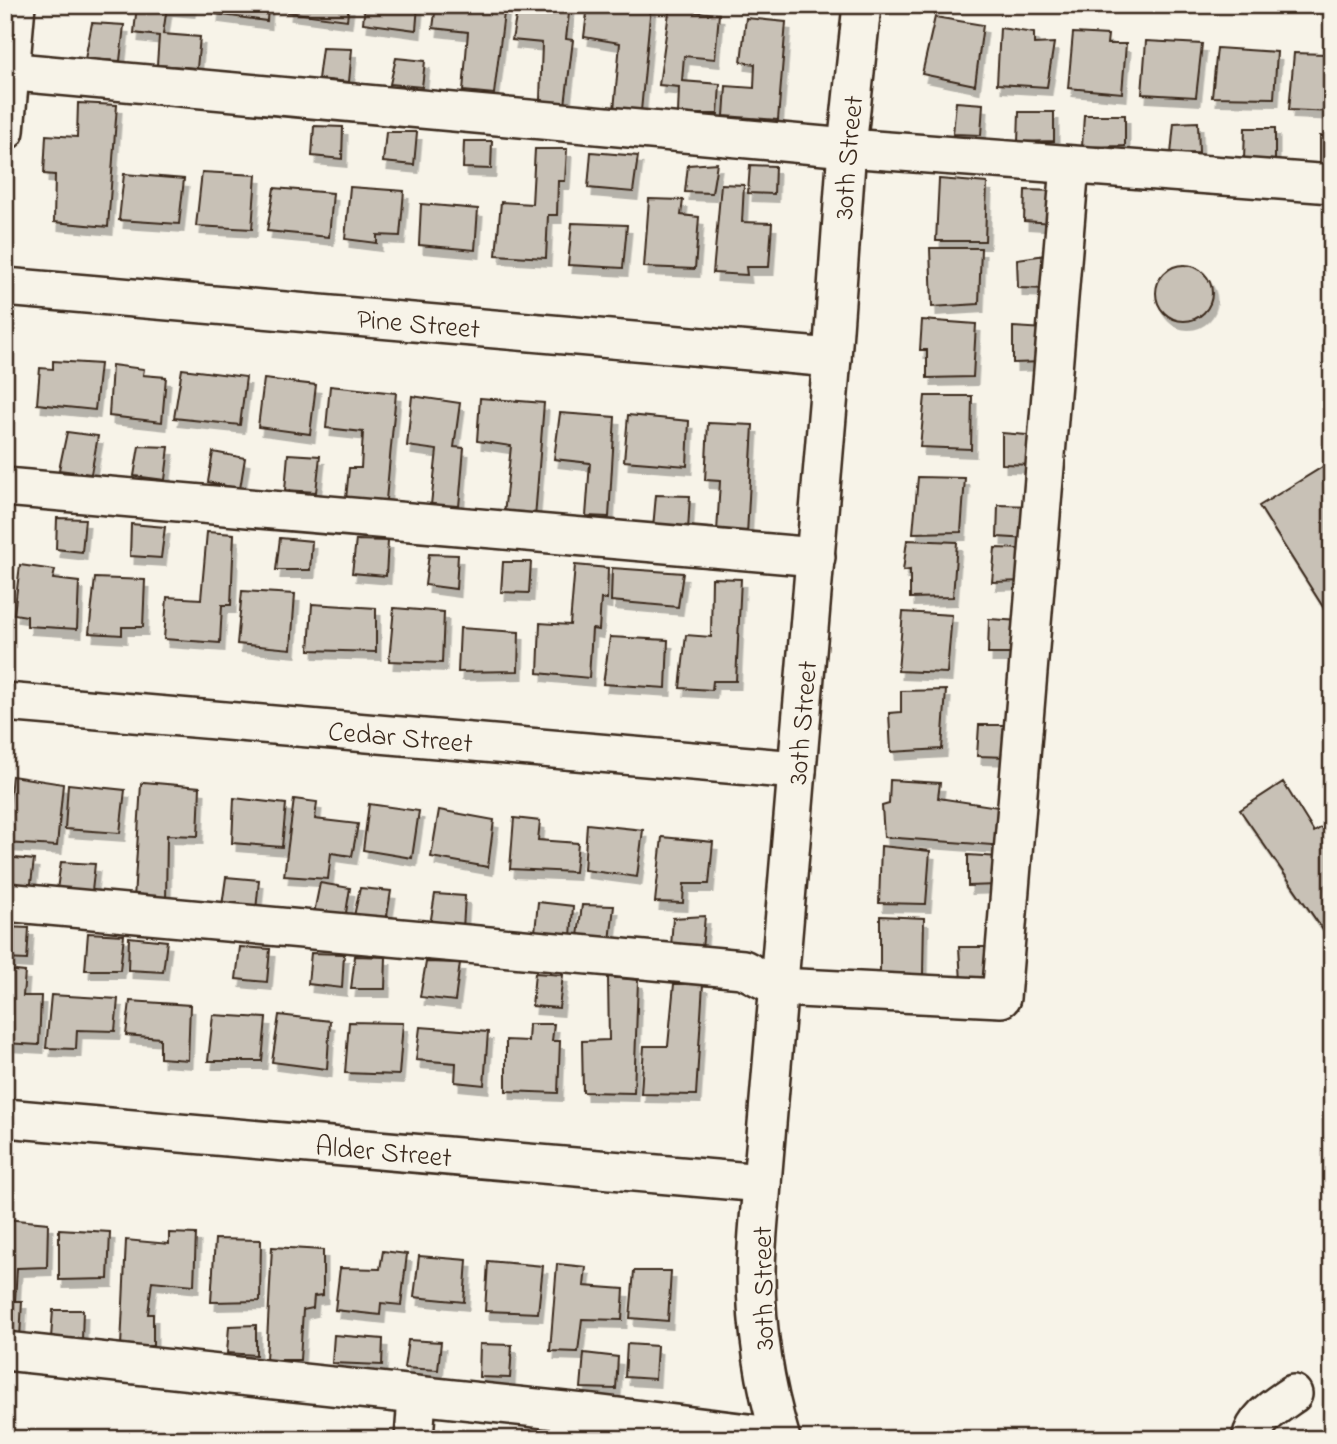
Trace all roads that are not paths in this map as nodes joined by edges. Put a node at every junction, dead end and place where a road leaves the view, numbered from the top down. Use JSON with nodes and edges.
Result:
{"nodes":[{"id":1,"x":16,"y":5,"type":"edge"},
{"id":2,"x":862,"y":5,"type":"edge"},
{"id":3,"x":8,"y":71,"type":"edge"},
{"id":4,"x":5,"y":131,"type":"edge"},
{"id":5,"x":847,"y":148,"type":"junction"},
{"id":6,"x":1070,"y":165,"type":"junction"},
{"id":7,"x":1332,"y":184,"type":"edge"},
{"id":8,"x":5,"y":287,"type":"edge"},
{"id":9,"x":832,"y":358,"type":"junction"},
{"id":10,"x":5,"y":487,"type":"edge"},
{"id":11,"x":816,"y":558,"type":"junction"},
{"id":12,"x":5,"y":702,"type":"edge"},
{"id":13,"x":797,"y":770,"type":"junction"},
{"id":14,"x":5,"y":902,"type":"edge"},
{"id":15,"x":778,"y":987,"type":"junction"},
{"id":16,"x":5,"y":1118,"type":"edge"},
{"id":17,"x":762,"y":1183,"type":"junction"},
{"id":18,"x":5,"y":1351,"type":"edge"},
{"id":19,"x":1293,"y":1394,"type":"dead end"},
{"id":20,"x":417,"y":1397,"type":"junction"},
{"id":21,"x":780,"y":1438,"type":"edge"},
{"id":22,"x":414,"y":1439,"type":"edge"},
{"id":23,"x":1251,"y":1439,"type":"edge"}],
"edges":[{"from":1,"to":3,"type":"street"},
{"from":2,"to":5,"type":"street","name":"30th Street"},
{"from":3,"to":4,"type":"street"},
{"from":3,"to":5,"type":"street"},
{"from":5,"to":6,"type":"street"},
{"from":5,"to":9,"type":"street","name":"30th Street"},
{"from":6,"to":7,"type":"street"},
{"from":6,"to":15,"type":"street"},
{"from":8,"to":9,"type":"street","name":"Pine Street"},
{"from":9,"to":11,"type":"street","name":"30th Street"},
{"from":10,"to":11,"type":"street"},
{"from":11,"to":13,"type":"street","name":"30th Street"},
{"from":12,"to":13,"type":"street","name":"Cedar Street"},
{"from":13,"to":15,"type":"street","name":"30th Street"},
{"from":14,"to":15,"type":"street"},
{"from":15,"to":17,"type":"street","name":"30th Street"},
{"from":16,"to":17,"type":"street","name":"Alder Street"},
{"from":17,"to":21,"type":"street","name":"30th Street"},
{"from":18,"to":20,"type":"street"},
{"from":19,"to":23,"type":"street"},
{"from":20,"to":21,"type":"street"},
{"from":20,"to":22,"type":"street"}]}
